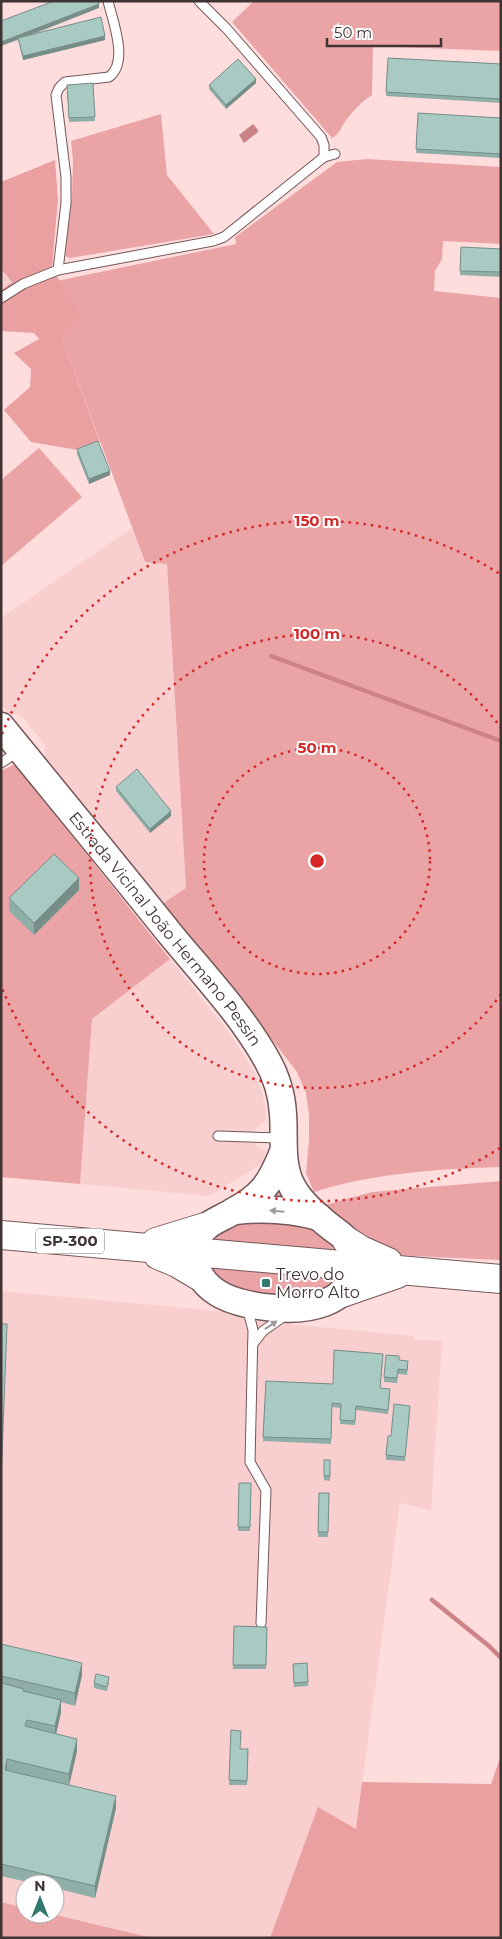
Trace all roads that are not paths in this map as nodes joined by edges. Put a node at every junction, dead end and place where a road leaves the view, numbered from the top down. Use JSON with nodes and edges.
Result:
{"nodes":[{"id":1,"x":108,"y":1,"type":"edge"},
{"id":2,"x":199,"y":1,"type":"edge"},
{"id":3,"x":335,"y":154,"type":"dead end"},
{"id":4,"x":324,"y":157,"type":"junction"},
{"id":5,"x":58,"y":270,"type":"junction"},
{"id":6,"x":1,"y":298,"type":"edge"},
{"id":7,"x":1,"y":726,"type":"edge"},
{"id":8,"x":11,"y":756,"type":"edge"},
{"id":9,"x":218,"y":1136,"type":"dead end"},
{"id":10,"x":283,"y":1145,"type":"junction"},
{"id":11,"x":235,"y":1211,"type":"junction"},
{"id":12,"x":319,"y":1217,"type":"junction"},
{"id":13,"x":205,"y":1227,"type":"junction"},
{"id":14,"x":1,"y":1235,"type":"edge"},
{"id":15,"x":138,"y":1247,"type":"junction"},
{"id":16,"x":350,"y":1253,"type":"junction"},
{"id":17,"x":197,"y":1264,"type":"junction"},
{"id":18,"x":411,"y":1271,"type":"junction"},
{"id":19,"x":501,"y":1279,"type":"edge"},
{"id":20,"x":342,"y":1293,"type":"junction"},
{"id":21,"x":246,"y":1305,"type":"junction"},
{"id":22,"x":294,"y":1309,"type":"junction"},
{"id":23,"x":253,"y":1344,"type":"junction"},
{"id":24,"x":261,"y":1624,"type":"dead end"}],
"edges":[{"from":1,"to":5,"type":"lane"},
{"from":2,"to":4,"type":"lane"},
{"from":3,"to":4,"type":"lane"},
{"from":4,"to":5,"type":"lane"},
{"from":5,"to":6,"type":"lane"},
{"from":7,"to":8,"type":"main road","name":"Estrada Vicinal João Hermano Pessin"},
{"from":8,"to":10,"type":"main road","name":"Estrada Vicinal João Hermano Pessin"},
{"from":9,"to":10,"type":"lane"},
{"from":10,"to":11,"type":"main road","name":"Estrada Vicinal João Hermano Pessin"},
{"from":10,"to":12,"type":"main road","name":"Estrada Vicinal João Hermano Pessin"},
{"from":12,"to":11,"type":"main road","one_way":true},
{"from":11,"to":13,"type":"main road","name":"Estrada Vicinal João Hermano Pessin"},
{"from":12,"to":16,"type":"main road","name":"Estrada Vicinal João Hermano Pessin"},
{"from":13,"to":15,"type":"main road"},
{"from":13,"to":17,"type":"main road"},
{"from":14,"to":15,"type":"main road","number":"SP-300"},
{"from":15,"to":17,"type":"main road","number":"SP-300"},
{"from":16,"to":17,"type":"main road","number":"SP-300"},
{"from":16,"to":18,"type":"main road","number":"SP-300"},
{"from":16,"to":20,"type":"main road"},
{"from":17,"to":21,"type":"main road"},
{"from":18,"to":19,"type":"main road","number":"SP-300"},
{"from":18,"to":20,"type":"main road"},
{"from":20,"to":22,"type":"main road"},
{"from":21,"to":22,"type":"main road"},
{"from":21,"to":23,"type":"lane"},
{"from":23,"to":22,"type":"lane","one_way":true},
{"from":23,"to":24,"type":"lane"}]}
